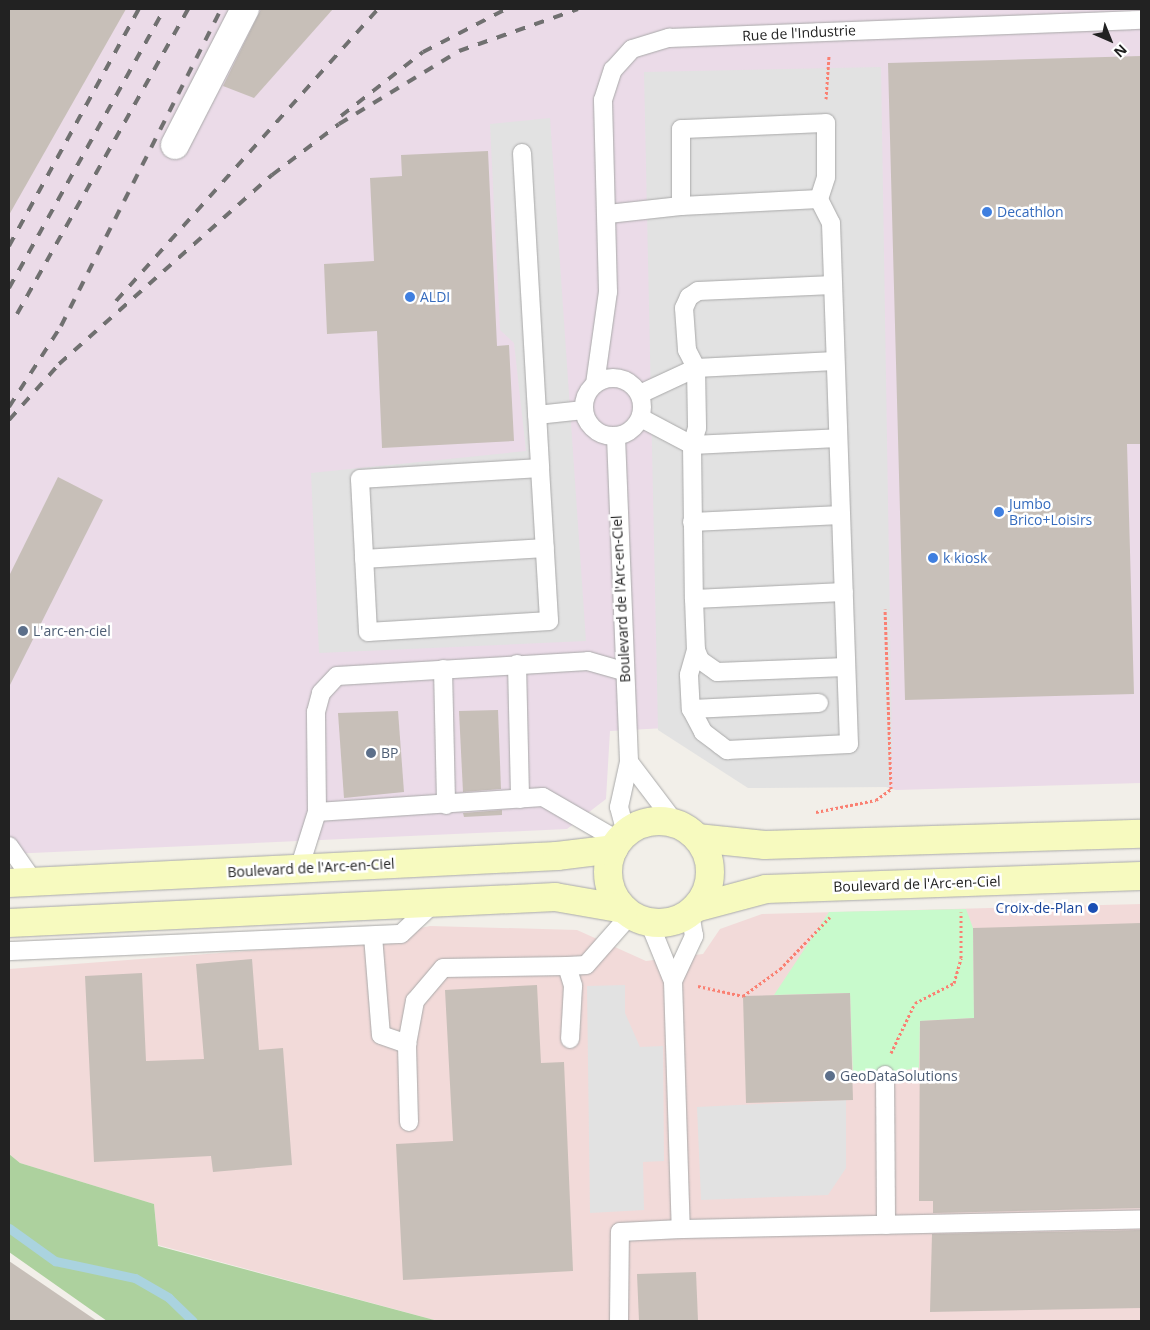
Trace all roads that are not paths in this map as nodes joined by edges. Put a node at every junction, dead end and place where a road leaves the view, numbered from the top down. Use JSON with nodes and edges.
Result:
{"nodes":[{"id":1,"x":245,"y":9,"type":"edge"},
{"id":2,"x":1141,"y":20,"type":"edge"},
{"id":3,"x":175,"y":145,"type":"dead end"},
{"id":4,"x":522,"y":153,"type":"dead end"},
{"id":5,"x":819,"y":199,"type":"junction"},
{"id":6,"x":681,"y":206,"type":"junction"},
{"id":7,"x":608,"y":214,"type":"junction"},
{"id":8,"x":833,"y":284,"type":"junction"},
{"id":9,"x":836,"y":361,"type":"junction"},
{"id":10,"x":696,"y":368,"type":"junction"},
{"id":11,"x":596,"y":384,"type":"junction"},
{"id":12,"x":640,"y":394,"type":"junction"},
{"id":13,"x":584,"y":410,"type":"junction"},
{"id":14,"x":537,"y":415,"type":"junction"},
{"id":15,"x":641,"y":418,"type":"junction"},
{"id":16,"x":616,"y":436,"type":"junction"},
{"id":17,"x":838,"y":438,"type":"junction"},
{"id":18,"x":692,"y":444,"type":"junction"},
{"id":19,"x":540,"y":468,"type":"junction"},
{"id":20,"x":841,"y":515,"type":"junction"},
{"id":21,"x":692,"y":522,"type":"junction"},
{"id":22,"x":545,"y":548,"type":"junction"},
{"id":23,"x":364,"y":559,"type":"junction"},
{"id":24,"x":844,"y":592,"type":"junction"},
{"id":25,"x":694,"y":599,"type":"junction"},
{"id":26,"x":696,"y":650,"type":"junction"},
{"id":27,"x":517,"y":664,"type":"junction"},
{"id":28,"x":846,"y":666,"type":"junction"},
{"id":29,"x":443,"y":669,"type":"junction"},
{"id":30,"x":623,"y":671,"type":"junction"},
{"id":31,"x":818,"y":702,"type":"dead end"},
{"id":32,"x":690,"y":709,"type":"junction"},
{"id":33,"x":629,"y":762,"type":"junction"},
{"id":34,"x":520,"y":799,"type":"junction"},
{"id":35,"x":446,"y":805,"type":"junction"},
{"id":36,"x":318,"y":812,"type":"junction"},
{"id":37,"x":687,"y":831,"type":"junction"},
{"id":38,"x":1141,"y":834,"type":"edge"},
{"id":39,"x":620,"y":841,"type":"junction"},
{"id":40,"x":9,"y":846,"type":"edge"},
{"id":41,"x":299,"y":869,"type":"junction"},
{"id":42,"x":1141,"y":876,"type":"edge"},
{"id":43,"x":21,"y":883,"type":"edge"},
{"id":44,"x":437,"y":900,"type":"junction"},
{"id":45,"x":692,"y":910,"type":"junction"},
{"id":46,"x":635,"y":915,"type":"junction"},
{"id":47,"x":9,"y":923,"type":"edge"},
{"id":48,"x":372,"y":936,"type":"junction"},
{"id":49,"x":9,"y":951,"type":"edge"},
{"id":50,"x":568,"y":966,"type":"junction"},
{"id":51,"x":673,"y":981,"type":"junction"},
{"id":52,"x":570,"y":1039,"type":"dead end"},
{"id":53,"x":407,"y":1044,"type":"junction"},
{"id":54,"x":884,"y":1075,"type":"road end"},
{"id":55,"x":409,"y":1122,"type":"dead end"},
{"id":56,"x":1141,"y":1219,"type":"edge"},
{"id":57,"x":886,"y":1225,"type":"junction"},
{"id":58,"x":681,"y":1229,"type":"junction"},
{"id":59,"x":618,"y":1321,"type":"edge"}],
"edges":[{"from":1,"to":3,"type":"street"},
{"from":2,"to":7,"type":"lane","name":"Rue de l'Industrie"},
{"from":4,"to":14,"type":"lane"},
{"from":5,"to":6,"type":"lane"},
{"from":5,"to":6,"type":"lane"},
{"from":5,"to":8,"type":"lane"},
{"from":6,"to":7,"type":"lane"},
{"from":7,"to":11,"type":"lane"},
{"from":8,"to":9,"type":"lane"},
{"from":8,"to":10,"type":"lane"},
{"from":9,"to":10,"type":"lane"},
{"from":9,"to":17,"type":"lane"},
{"from":10,"to":12,"type":"lane"},
{"from":10,"to":18,"type":"lane"},
{"from":11,"to":12,"type":"lane"},
{"from":11,"to":13,"type":"lane"},
{"from":12,"to":15,"type":"lane"},
{"from":13,"to":14,"type":"lane"},
{"from":13,"to":16,"type":"lane"},
{"from":14,"to":19,"type":"lane"},
{"from":15,"to":16,"type":"lane"},
{"from":15,"to":18,"type":"lane"},
{"from":16,"to":30,"type":"lane","name":"Boulevard de l'Arc-en-Ciel"},
{"from":17,"to":18,"type":"lane"},
{"from":17,"to":20,"type":"lane"},
{"from":18,"to":21,"type":"lane"},
{"from":19,"to":22,"type":"lane"},
{"from":19,"to":23,"type":"lane"},
{"from":20,"to":21,"type":"lane"},
{"from":20,"to":24,"type":"lane"},
{"from":21,"to":25,"type":"lane"},
{"from":22,"to":23,"type":"lane"},
{"from":22,"to":23,"type":"lane"},
{"from":24,"to":25,"type":"lane"},
{"from":24,"to":28,"type":"lane"},
{"from":25,"to":26,"type":"lane"},
{"from":26,"to":28,"type":"lane"},
{"from":26,"to":32,"type":"lane"},
{"from":27,"to":29,"type":"lane"},
{"from":27,"to":30,"type":"lane"},
{"from":27,"to":34,"type":"lane"},
{"from":28,"to":32,"type":"lane"},
{"from":29,"to":35,"type":"lane"},
{"from":29,"to":36,"type":"lane"},
{"from":30,"to":33,"type":"lane","name":"Boulevard de l'Arc-en-Ciel"},
{"from":31,"to":32,"type":"lane"},
{"from":33,"to":37,"type":"lane"},
{"from":33,"to":39,"type":"lane","name":"Boulevard de l'Arc-en-Ciel"},
{"from":34,"to":35,"type":"lane"},
{"from":34,"to":39,"type":"lane"},
{"from":35,"to":36,"type":"lane"},
{"from":36,"to":41,"type":"lane"},
{"from":37,"to":38,"type":"main road"},
{"from":37,"to":39,"type":"main road"},
{"from":37,"to":45,"type":"main road"},
{"from":39,"to":41,"type":"main road","name":"Boulevard de l'Arc-en-Ciel"},
{"from":39,"to":46,"type":"main road"},
{"from":40,"to":43,"type":"lane"},
{"from":41,"to":43,"type":"main road","name":"Boulevard de l'Arc-en-Ciel"},
{"from":42,"to":45,"type":"main road","name":"Boulevard de l'Arc-en-Ciel"},
{"from":44,"to":46,"type":"main road"},
{"from":44,"to":47,"type":"main road"},
{"from":44,"to":48,"type":"lane"},
{"from":45,"to":46,"type":"main road"},
{"from":45,"to":51,"type":"lane"},
{"from":46,"to":50,"type":"lane"},
{"from":46,"to":51,"type":"lane"},
{"from":48,"to":49,"type":"lane"},
{"from":48,"to":53,"type":"lane"},
{"from":50,"to":52,"type":"lane"},
{"from":50,"to":53,"type":"lane"},
{"from":51,"to":58,"type":"lane"},
{"from":53,"to":55,"type":"lane"},
{"from":54,"to":57,"type":"lane"},
{"from":56,"to":57,"type":"lane"},
{"from":57,"to":58,"type":"lane"},
{"from":58,"to":59,"type":"lane"}]}
